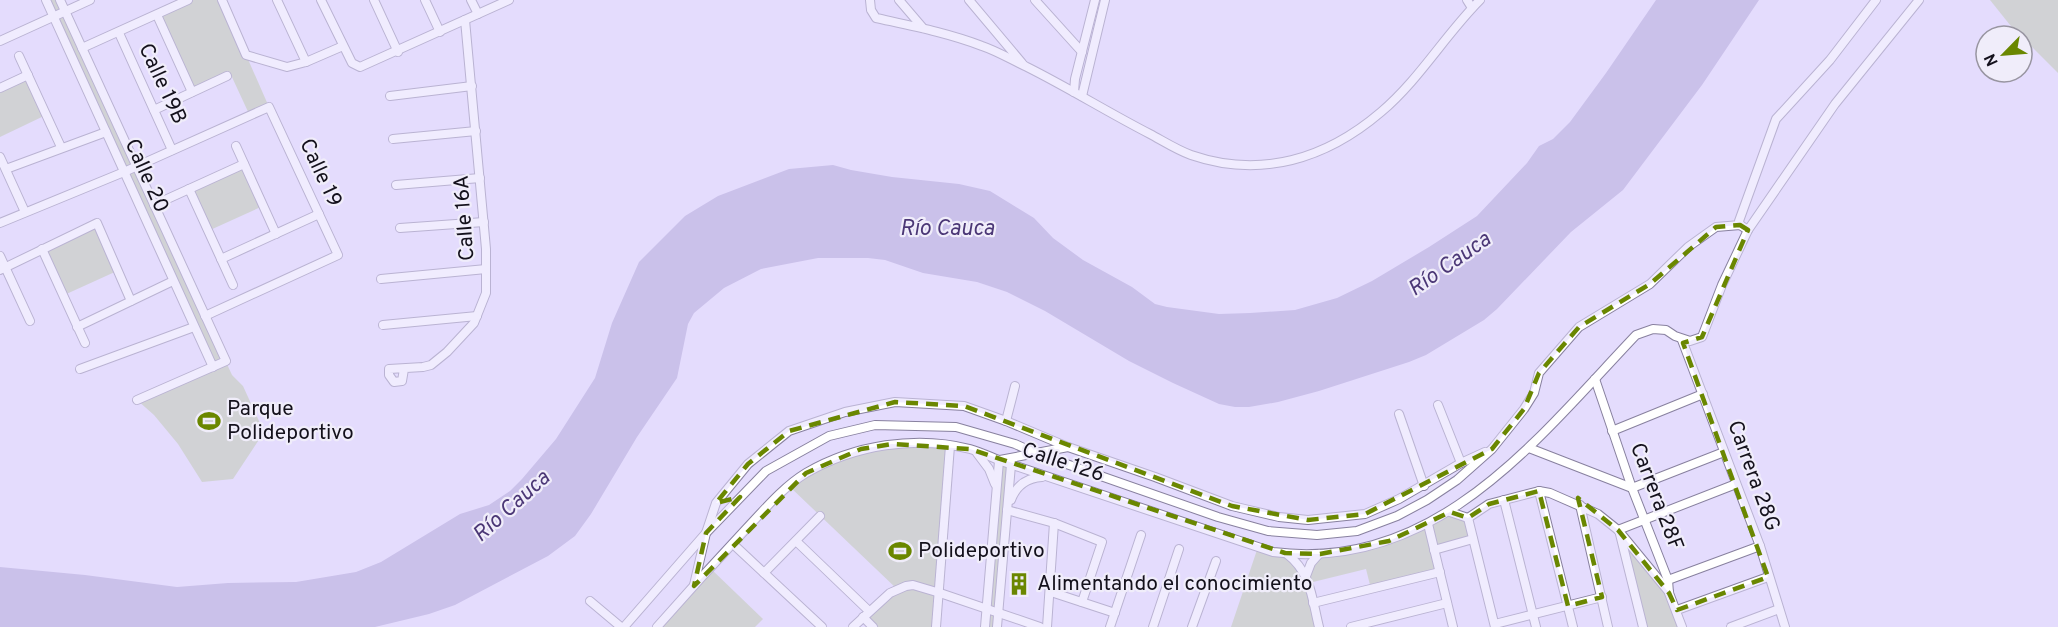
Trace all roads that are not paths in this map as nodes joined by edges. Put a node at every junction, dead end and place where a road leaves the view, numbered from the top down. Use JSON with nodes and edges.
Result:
{"nodes":[{"id":1,"x":46,"y":0,"type":"edge"},
{"id":2,"x":60,"y":0,"type":"edge"},
{"id":3,"x":90,"y":0,"type":"edge"},
{"id":4,"x":188,"y":0,"type":"edge"},
{"id":5,"x":222,"y":0,"type":"edge"},
{"id":6,"x":277,"y":0,"type":"edge"},
{"id":7,"x":321,"y":0,"type":"edge"},
{"id":8,"x":374,"y":0,"type":"edge"},
{"id":9,"x":425,"y":0,"type":"edge"},
{"id":10,"x":471,"y":0,"type":"edge"},
{"id":11,"x":509,"y":0,"type":"edge"},
{"id":12,"x":870,"y":0,"type":"edge"},
{"id":13,"x":899,"y":0,"type":"edge"},
{"id":14,"x":969,"y":0,"type":"edge"},
{"id":15,"x":1035,"y":0,"type":"edge"},
{"id":16,"x":1095,"y":0,"type":"edge"},
{"id":17,"x":1105,"y":0,"type":"edge"},
{"id":18,"x":1467,"y":0,"type":"edge"},
{"id":19,"x":1480,"y":0,"type":"edge"},
{"id":20,"x":1876,"y":0,"type":"edge"},
{"id":21,"x":1919,"y":0,"type":"edge"},
{"id":22,"x":1472,"y":8,"type":"junction"},
{"id":23,"x":65,"y":11,"type":"junction"},
{"id":24,"x":478,"y":14,"type":"junction"},
{"id":25,"x":157,"y":15,"type":"junction"},
{"id":26,"x":53,"y":17,"type":"junction"},
{"id":27,"x":465,"y":20,"type":"junction"},
{"id":28,"x":923,"y":28,"type":"junction"},
{"id":29,"x":440,"y":32,"type":"junction"},
{"id":30,"x":119,"y":33,"type":"junction"},
{"id":31,"x":0,"y":41,"type":"edge"},
{"id":32,"x":343,"y":46,"type":"junction"},
{"id":33,"x":82,"y":48,"type":"junction"},
{"id":34,"x":398,"y":52,"type":"junction"},
{"id":35,"x":1082,"y":52,"type":"junction"},
{"id":36,"x":19,"y":56,"type":"dead end"},
{"id":37,"x":306,"y":62,"type":"junction"},
{"id":38,"x":1025,"y":66,"type":"junction"},
{"id":39,"x":28,"y":75,"type":"junction"},
{"id":40,"x":227,"y":76,"type":"dead end"},
{"id":41,"x":472,"y":87,"type":"junction"},
{"id":42,"x":0,"y":88,"type":"edge"},
{"id":43,"x":192,"y":92,"type":"junction"},
{"id":44,"x":1078,"y":94,"type":"junction"},
{"id":45,"x":390,"y":96,"type":"dead end"},
{"id":46,"x":154,"y":110,"type":"junction"},
{"id":47,"x":476,"y":131,"type":"junction"},
{"id":48,"x":106,"y":132,"type":"junction"},
{"id":49,"x":393,"y":139,"type":"dead end"},
{"id":50,"x":236,"y":146,"type":"dead end"},
{"id":51,"x":61,"y":147,"type":"junction"},
{"id":52,"x":172,"y":150,"type":"junction"},
{"id":53,"x":0,"y":157,"type":"edge"},
{"id":54,"x":244,"y":164,"type":"junction"},
{"id":55,"x":136,"y":166,"type":"junction"},
{"id":56,"x":6,"y":169,"type":"junction"},
{"id":57,"x":124,"y":172,"type":"junction"},
{"id":58,"x":480,"y":178,"type":"junction"},
{"id":59,"x":396,"y":184,"type":"dead end"},
{"id":60,"x":189,"y":189,"type":"junction"},
{"id":61,"x":154,"y":205,"type":"junction"},
{"id":62,"x":25,"y":212,"type":"junction"},
{"id":63,"x":319,"y":214,"type":"junction"},
{"id":64,"x":484,"y":222,"type":"junction"},
{"id":65,"x":0,"y":223,"type":"edge"},
{"id":66,"x":1740,"y":225,"type":"junction"},
{"id":67,"x":400,"y":228,"type":"dead end"},
{"id":68,"x":1748,"y":230,"type":"junction"},
{"id":69,"x":276,"y":234,"type":"junction"},
{"id":70,"x":42,"y":249,"type":"junction"},
{"id":71,"x":0,"y":256,"type":"edge"},
{"id":72,"x":221,"y":259,"type":"junction"},
{"id":73,"x":486,"y":268,"type":"junction"},
{"id":74,"x":3,"y":269,"type":"edge"},
{"id":75,"x":381,"y":279,"type":"dead end"},
{"id":76,"x":173,"y":281,"type":"junction"},
{"id":77,"x":233,"y":285,"type":"dead end"},
{"id":78,"x":131,"y":301,"type":"junction"},
{"id":79,"x":205,"y":315,"type":"junction"},
{"id":80,"x":477,"y":316,"type":"junction"},
{"id":81,"x":30,"y":321,"type":"dead end"},
{"id":82,"x":383,"y":325,"type":"dead end"},
{"id":83,"x":77,"y":327,"type":"junction"},
{"id":84,"x":194,"y":327,"type":"junction"},
{"id":85,"x":1682,"y":340,"type":"junction"},
{"id":86,"x":85,"y":343,"type":"dead end"},
{"id":87,"x":213,"y":367,"type":"junction"},
{"id":88,"x":80,"y":369,"type":"dead end"},
{"id":89,"x":404,"y":369,"type":"dead end"},
{"id":90,"x":1595,"y":379,"type":"junction"},
{"id":91,"x":1015,"y":386,"type":"dead end"},
{"id":92,"x":1703,"y":394,"type":"junction"},
{"id":93,"x":137,"y":400,"type":"dead end"},
{"id":94,"x":1438,"y":405,"type":"dead end"},
{"id":95,"x":1400,"y":414,"type":"dead end"},
{"id":96,"x":1006,"y":421,"type":"junction"},
{"id":97,"x":1612,"y":431,"type":"junction"},
{"id":98,"x":950,"y":446,"type":"junction"},
{"id":99,"x":1068,"y":447,"type":"junction"},
{"id":100,"x":1529,"y":448,"type":"junction"},
{"id":101,"x":1492,"y":449,"type":"junction"},
{"id":102,"x":976,"y":452,"type":"junction"},
{"id":103,"x":1724,"y":452,"type":"junction"},
{"id":104,"x":1035,"y":453,"type":"junction"},
{"id":105,"x":999,"y":460,"type":"junction"},
{"id":106,"x":1461,"y":463,"type":"junction"},
{"id":107,"x":1011,"y":465,"type":"junction"},
{"id":108,"x":1048,"y":477,"type":"junction"},
{"id":109,"x":1737,"y":484,"type":"junction"},
{"id":110,"x":1424,"y":486,"type":"junction"},
{"id":111,"x":996,"y":487,"type":"junction"},
{"id":112,"x":1632,"y":488,"type":"junction"},
{"id":113,"x":1539,"y":491,"type":"junction"},
{"id":114,"x":740,"y":497,"type":"junction"},
{"id":115,"x":1504,"y":500,"type":"junction"},
{"id":116,"x":716,"y":503,"type":"junction"},
{"id":117,"x":1580,"y":505,"type":"junction"},
{"id":118,"x":1007,"y":510,"type":"junction"},
{"id":119,"x":1450,"y":512,"type":"junction"},
{"id":120,"x":820,"y":516,"type":"dead end"},
{"id":121,"x":1468,"y":518,"type":"junction"},
{"id":122,"x":1644,"y":519,"type":"junction"},
{"id":123,"x":1054,"y":523,"type":"junction"},
{"id":124,"x":1428,"y":524,"type":"junction"},
{"id":125,"x":1618,"y":530,"type":"junction"},
{"id":126,"x":706,"y":533,"type":"junction"},
{"id":127,"x":1141,"y":536,"type":"dead end"},
{"id":128,"x":1473,"y":540,"type":"junction"},
{"id":129,"x":796,"y":541,"type":"junction"},
{"id":130,"x":733,"y":544,"type":"junction"},
{"id":131,"x":1760,"y":546,"type":"junction"},
{"id":132,"x":1179,"y":549,"type":"dead end"},
{"id":133,"x":1434,"y":550,"type":"junction"},
{"id":134,"x":1286,"y":553,"type":"junction"},
{"id":135,"x":1320,"y":554,"type":"junction"},
{"id":136,"x":1216,"y":561,"type":"dead end"},
{"id":137,"x":1440,"y":572,"type":"junction"},
{"id":138,"x":764,"y":573,"type":"junction"},
{"id":139,"x":1306,"y":576,"type":"junction"},
{"id":140,"x":1768,"y":577,"type":"junction"},
{"id":141,"x":1668,"y":580,"type":"junction"},
{"id":142,"x":694,"y":586,"type":"junction"},
{"id":143,"x":940,"y":592,"type":"junction"},
{"id":144,"x":1051,"y":592,"type":"junction"},
{"id":145,"x":1670,"y":593,"type":"junction"},
{"id":146,"x":1602,"y":597,"type":"junction"},
{"id":147,"x":590,"y":601,"type":"dead end"},
{"id":148,"x":1082,"y":602,"type":"junction"},
{"id":149,"x":1313,"y":603,"type":"junction"},
{"id":150,"x":1447,"y":603,"type":"junction"},
{"id":151,"x":1568,"y":606,"type":"junction"},
{"id":152,"x":986,"y":608,"type":"junction"},
{"id":153,"x":1779,"y":609,"type":"junction"},
{"id":154,"x":1677,"y":610,"type":"junction"},
{"id":155,"x":869,"y":611,"type":"junction"},
{"id":156,"x":1115,"y":613,"type":"junction"},
{"id":157,"x":998,"y":614,"type":"junction"},
{"id":158,"x":1533,"y":614,"type":"junction"},
{"id":159,"x":863,"y":617,"type":"junction"},
{"id":160,"x":1495,"y":625,"type":"edge"},
{"id":161,"x":622,"y":627,"type":"edge"},
{"id":162,"x":657,"y":627,"type":"edge"},
{"id":163,"x":822,"y":627,"type":"edge"},
{"id":164,"x":853,"y":627,"type":"edge"},
{"id":165,"x":873,"y":627,"type":"edge"},
{"id":166,"x":936,"y":627,"type":"edge"},
{"id":167,"x":985,"y":627,"type":"edge"},
{"id":168,"x":997,"y":627,"type":"edge"},
{"id":169,"x":1040,"y":627,"type":"edge"},
{"id":170,"x":1047,"y":627,"type":"edge"},
{"id":171,"x":1110,"y":627,"type":"edge"},
{"id":172,"x":1153,"y":627,"type":"edge"},
{"id":173,"x":1192,"y":627,"type":"edge"},
{"id":174,"x":1319,"y":627,"type":"edge"},
{"id":175,"x":1351,"y":627,"type":"edge"},
{"id":176,"x":1453,"y":627,"type":"edge"},
{"id":177,"x":1536,"y":627,"type":"edge"},
{"id":178,"x":1573,"y":627,"type":"edge"},
{"id":179,"x":1608,"y":627,"type":"edge"},
{"id":180,"x":1643,"y":627,"type":"edge"},
{"id":181,"x":1682,"y":627,"type":"edge"},
{"id":182,"x":1731,"y":627,"type":"edge"},
{"id":183,"x":1785,"y":627,"type":"edge"}],
"edges":[{"from":1,"to":26,"type":"street","name":"Calle 20"},
{"from":2,"to":23,"type":"street","name":"Calle 20"},
{"from":3,"to":23,"type":"street"},
{"from":4,"to":25,"type":"street"},
{"from":5,"to":37,"type":"street"},
{"from":6,"to":37,"type":"street"},
{"from":7,"to":32,"type":"street"},
{"from":8,"to":34,"type":"street"},
{"from":9,"to":29,"type":"street"},
{"from":10,"to":24,"type":"street"},
{"from":11,"to":24,"type":"street"},
{"from":12,"to":28,"type":"street"},
{"from":13,"to":28,"type":"street"},
{"from":14,"to":38,"type":"street"},
{"from":15,"to":35,"type":"street"},
{"from":16,"to":35,"type":"street"},
{"from":17,"to":44,"type":"street"},
{"from":18,"to":22,"type":"street"},
{"from":19,"to":22,"type":"street"},
{"from":20,"to":66,"type":"street"},
{"from":21,"to":68,"type":"street"},
{"from":22,"to":44,"type":"street"},
{"from":23,"to":26,"type":"street"},
{"from":23,"to":33,"type":"street","name":"Calle 20"},
{"from":24,"to":27,"type":"street"},
{"from":25,"to":30,"type":"street"},
{"from":25,"to":43,"type":"street"},
{"from":26,"to":31,"type":"street"},
{"from":26,"to":48,"type":"street","name":"Calle 20"},
{"from":27,"to":29,"type":"street"},
{"from":27,"to":41,"type":"street","name":"Calle 16A"},
{"from":28,"to":38,"type":"street"},
{"from":29,"to":34,"type":"street"},
{"from":30,"to":33,"type":"street"},
{"from":30,"to":46,"type":"street","name":"Calle 19B"},
{"from":32,"to":34,"type":"street"},
{"from":32,"to":37,"type":"street"},
{"from":33,"to":55,"type":"street","name":"Calle 20"},
{"from":35,"to":44,"type":"street"},
{"from":36,"to":39,"type":"street"},
{"from":38,"to":44,"type":"street"},
{"from":39,"to":42,"type":"street"},
{"from":39,"to":51,"type":"street"},
{"from":40,"to":43,"type":"street"},
{"from":41,"to":45,"type":"street"},
{"from":41,"to":47,"type":"street","name":"Calle 16A"},
{"from":43,"to":46,"type":"street"},
{"from":46,"to":52,"type":"street","name":"Calle 19B"},
{"from":47,"to":49,"type":"street"},
{"from":47,"to":58,"type":"street","name":"Calle 16A"},
{"from":48,"to":51,"type":"street"},
{"from":48,"to":57,"type":"street","name":"Calle 20"},
{"from":50,"to":54,"type":"street"},
{"from":51,"to":56,"type":"street"},
{"from":52,"to":55,"type":"street"},
{"from":52,"to":63,"type":"street","name":"Calle 19"},
{"from":53,"to":56,"type":"street"},
{"from":54,"to":60,"type":"street"},
{"from":54,"to":69,"type":"street"},
{"from":55,"to":57,"type":"street"},
{"from":55,"to":61,"type":"street","name":"Calle 20"},
{"from":56,"to":62,"type":"street"},
{"from":57,"to":62,"type":"street"},
{"from":57,"to":76,"type":"street","name":"Calle 20"},
{"from":58,"to":59,"type":"street"},
{"from":58,"to":64,"type":"street","name":"Calle 16A"},
{"from":60,"to":61,"type":"street"},
{"from":60,"to":72,"type":"street"},
{"from":61,"to":79,"type":"street","name":"Calle 20"},
{"from":62,"to":65,"type":"street"},
{"from":63,"to":69,"type":"street"},
{"from":63,"to":79,"type":"street","name":"Calle 19"},
{"from":64,"to":67,"type":"street"},
{"from":64,"to":73,"type":"street","name":"Calle 16A"},
{"from":66,"to":68,"type":"street"},
{"from":66,"to":101,"type":"street"},
{"from":68,"to":85,"type":"street"},
{"from":69,"to":72,"type":"street"},
{"from":70,"to":74,"type":"street"},
{"from":70,"to":78,"type":"street"},
{"from":70,"to":83,"type":"street"},
{"from":71,"to":74,"type":"street"},
{"from":72,"to":77,"type":"street"},
{"from":73,"to":75,"type":"street"},
{"from":73,"to":80,"type":"street","name":"Calle 16A"},
{"from":74,"to":81,"type":"street"},
{"from":76,"to":78,"type":"street"},
{"from":76,"to":84,"type":"street","name":"Calle 20"},
{"from":78,"to":83,"type":"street"},
{"from":79,"to":87,"type":"street","name":"Calle 20"},
{"from":80,"to":82,"type":"street"},
{"from":80,"to":89,"type":"street","name":"Calle 16A"},
{"from":83,"to":86,"type":"street"},
{"from":84,"to":87,"type":"street","name":"Calle 20"},
{"from":84,"to":88,"type":"street"},
{"from":85,"to":90,"type":"street","name":"Calle 126"},
{"from":85,"to":92,"type":"street","name":"Carrera 28G"},
{"from":87,"to":93,"type":"street"},
{"from":90,"to":97,"type":"street","name":"Carrera 28F"},
{"from":90,"to":100,"type":"street","name":"Calle 126"},
{"from":91,"to":96,"type":"street"},
{"from":92,"to":97,"type":"street"},
{"from":92,"to":103,"type":"street","name":"Carrera 28G"},
{"from":94,"to":106,"type":"street"},
{"from":95,"to":110,"type":"street"},
{"from":96,"to":99,"type":"street"},
{"from":96,"to":116,"type":"street"},
{"from":97,"to":112,"type":"street","name":"Carrera 28F"},
{"from":98,"to":102,"type":"street","name":"Calle 126"},
{"from":98,"to":130,"type":"street","name":"Calle 126"},
{"from":98,"to":143,"type":"street"},
{"from":99,"to":104,"type":"street"},
{"from":99,"to":110,"type":"street"},
{"from":100,"to":112,"type":"street"},
{"from":100,"to":119,"type":"street","name":"Calle 126"},
{"from":101,"to":104,"type":"street"},
{"from":101,"to":106,"type":"street"},
{"from":102,"to":105,"type":"street","name":"Calle 126"},
{"from":102,"to":111,"type":"street"},
{"from":103,"to":109,"type":"street","name":"Carrera 28G"},
{"from":103,"to":112,"type":"street"},
{"from":104,"to":105,"type":"street"},
{"from":104,"to":114,"type":"street"},
{"from":105,"to":107,"type":"street","name":"Calle 126"},
{"from":105,"to":111,"type":"street"},
{"from":106,"to":110,"type":"street"},
{"from":107,"to":108,"type":"street","name":"Calle 126"},
{"from":107,"to":118,"type":"street"},
{"from":108,"to":118,"type":"street"},
{"from":108,"to":134,"type":"street","name":"Calle 126"},
{"from":109,"to":122,"type":"street"},
{"from":109,"to":131,"type":"street","name":"Carrera 28G"},
{"from":111,"to":152,"type":"street"},
{"from":112,"to":122,"type":"street","name":"Carrera 28F"},
{"from":113,"to":115,"type":"street"},
{"from":113,"to":117,"type":"street"},
{"from":113,"to":151,"type":"street"},
{"from":114,"to":116,"type":"street"},
{"from":114,"to":126,"type":"street"},
{"from":115,"to":121,"type":"street"},
{"from":115,"to":158,"type":"street"},
{"from":116,"to":126,"type":"street"},
{"from":117,"to":125,"type":"street"},
{"from":117,"to":146,"type":"street"},
{"from":118,"to":123,"type":"street"},
{"from":118,"to":157,"type":"street"},
{"from":119,"to":121,"type":"street"},
{"from":119,"to":124,"type":"street","name":"Calle 126"},
{"from":120,"to":129,"type":"street"},
{"from":121,"to":128,"type":"street"},
{"from":122,"to":125,"type":"street"},
{"from":122,"to":141,"type":"street","name":"Carrera 28F"},
{"from":123,"to":144,"type":"street"},
{"from":123,"to":148,"type":"street"},
{"from":124,"to":133,"type":"street"},
{"from":124,"to":135,"type":"street","name":"Calle 126"},
{"from":125,"to":145,"type":"street"},
{"from":125,"to":180,"type":"street"},
{"from":126,"to":142,"type":"street"},
{"from":126,"to":161,"type":"street"},
{"from":127,"to":156,"type":"street"},
{"from":128,"to":133,"type":"street"},
{"from":128,"to":160,"type":"street"},
{"from":129,"to":138,"type":"street"},
{"from":129,"to":155,"type":"street"},
{"from":130,"to":138,"type":"street"},
{"from":130,"to":142,"type":"street","name":"Calle 126"},
{"from":131,"to":140,"type":"street","name":"Carrera 28G"},
{"from":131,"to":141,"type":"street"},
{"from":132,"to":172,"type":"street"},
{"from":133,"to":137,"type":"street"},
{"from":134,"to":135,"type":"street","name":"Calle 126"},
{"from":134,"to":139,"type":"street"},
{"from":135,"to":139,"type":"street"},
{"from":136,"to":173,"type":"street"},
{"from":137,"to":149,"type":"street"},
{"from":137,"to":150,"type":"street"},
{"from":138,"to":163,"type":"street"},
{"from":139,"to":149,"type":"street"},
{"from":140,"to":153,"type":"street","name":"Carrera 28G"},
{"from":140,"to":154,"type":"street"},
{"from":141,"to":145,"type":"street","name":"Carrera 28F"},
{"from":142,"to":162,"type":"street","name":"Calle 126"},
{"from":143,"to":152,"type":"street"},
{"from":143,"to":155,"type":"street"},
{"from":143,"to":166,"type":"street"},
{"from":144,"to":148,"type":"street"},
{"from":144,"to":170,"type":"street"},
{"from":145,"to":154,"type":"street","name":"Carrera 28F"},
{"from":146,"to":151,"type":"street"},
{"from":146,"to":179,"type":"street"},
{"from":147,"to":161,"type":"street"},
{"from":148,"to":156,"type":"street"},
{"from":149,"to":174,"type":"street"},
{"from":150,"to":175,"type":"street"},
{"from":150,"to":176,"type":"street"},
{"from":151,"to":158,"type":"street"},
{"from":151,"to":178,"type":"street"},
{"from":152,"to":157,"type":"street"},
{"from":152,"to":167,"type":"street"},
{"from":153,"to":182,"type":"street"},
{"from":153,"to":183,"type":"street","name":"Carrera 28G"},
{"from":154,"to":181,"type":"street","name":"Carrera 28F"},
{"from":155,"to":159,"type":"street"},
{"from":156,"to":171,"type":"street"},
{"from":157,"to":168,"type":"street"},
{"from":157,"to":169,"type":"street"},
{"from":158,"to":160,"type":"street"},
{"from":158,"to":177,"type":"street"},
{"from":159,"to":164,"type":"street"},
{"from":159,"to":165,"type":"street"}]}
